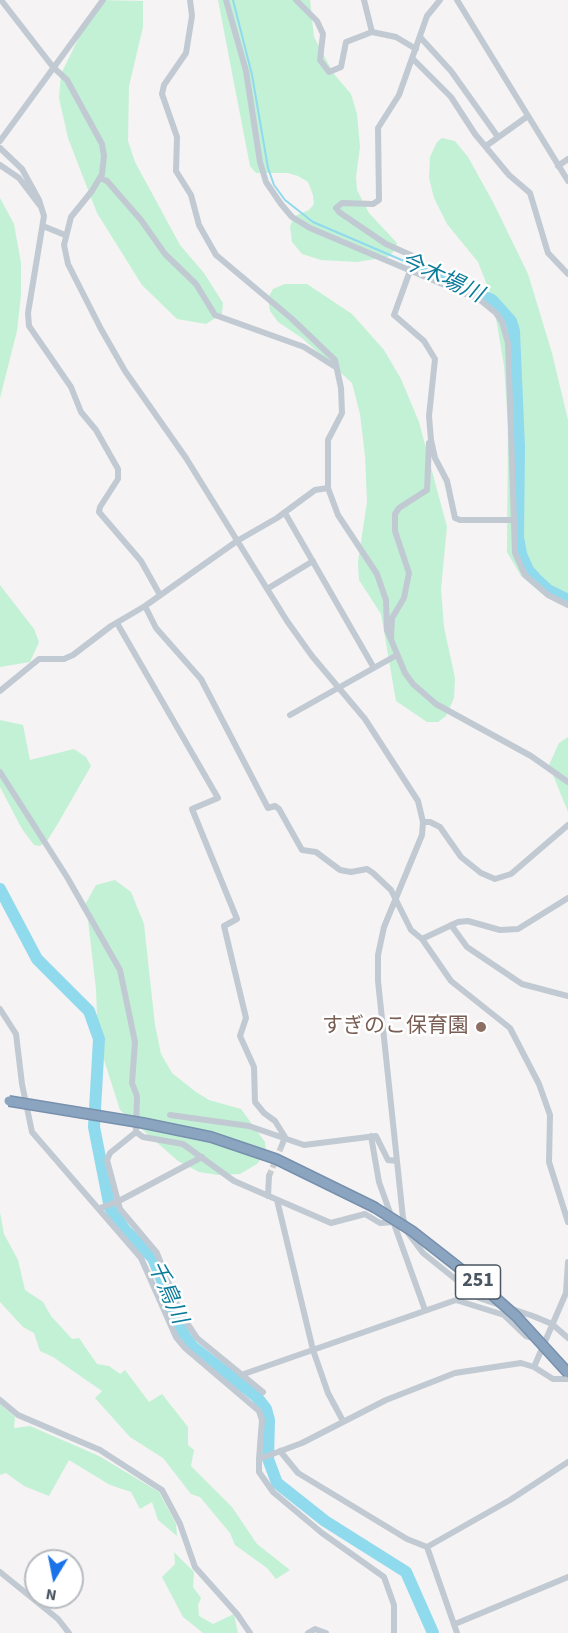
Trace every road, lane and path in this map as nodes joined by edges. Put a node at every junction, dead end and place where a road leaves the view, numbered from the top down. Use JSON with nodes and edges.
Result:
{"nodes":[{"id":1,"x":2,"y":0,"type":"edge"},
{"id":2,"x":103,"y":0,"type":"edge"},
{"id":3,"x":190,"y":0,"type":"edge"},
{"id":4,"x":226,"y":0,"type":"edge"},
{"id":5,"x":296,"y":0,"type":"edge"},
{"id":6,"x":364,"y":0,"type":"edge"},
{"id":7,"x":440,"y":0,"type":"edge"},
{"id":8,"x":457,"y":0,"type":"edge"},
{"id":9,"x":372,"y":32,"type":"junction"},
{"id":10,"x":420,"y":37,"type":"junction"},
{"id":11,"x":416,"y":49,"type":"junction"},
{"id":12,"x":413,"y":59,"type":"junction"},
{"id":13,"x":53,"y":67,"type":"junction"},
{"id":14,"x":528,"y":116,"type":"junction"},
{"id":15,"x":498,"y":137,"type":"junction"},
{"id":16,"x":0,"y":141,"type":"edge"},
{"id":17,"x":486,"y":146,"type":"junction"},
{"id":18,"x":2,"y":150,"type":"edge"},
{"id":19,"x":568,"y":159,"type":"edge"},
{"id":20,"x":0,"y":165,"type":"edge"},
{"id":21,"x":558,"y":166,"type":"junction"},
{"id":22,"x":100,"y":178,"type":"junction"},
{"id":23,"x":568,"y":181,"type":"edge"},
{"id":24,"x":41,"y":207,"type":"junction"},
{"id":25,"x":44,"y":226,"type":"junction"},
{"id":26,"x":65,"y":235,"type":"junction"},
{"id":27,"x":411,"y":270,"type":"junction"},
{"id":28,"x":568,"y":274,"type":"edge"},
{"id":29,"x":334,"y":366,"type":"junction"},
{"id":30,"x":431,"y":440,"type":"junction"},
{"id":31,"x":328,"y":488,"type":"junction"},
{"id":32,"x":285,"y":513,"type":"junction"},
{"id":33,"x":512,"y":520,"type":"junction"},
{"id":34,"x":237,"y":541,"type":"junction"},
{"id":35,"x":313,"y":561,"type":"junction"},
{"id":36,"x":267,"y":590,"type":"junction"},
{"id":37,"x":160,"y":595,"type":"junction"},
{"id":38,"x":568,"y":605,"type":"edge"},
{"id":39,"x":146,"y":606,"type":"junction"},
{"id":40,"x":117,"y":622,"type":"junction"},
{"id":41,"x":390,"y":639,"type":"junction"},
{"id":42,"x":397,"y":655,"type":"junction"},
{"id":43,"x":374,"y":668,"type":"junction"},
{"id":44,"x":338,"y":686,"type":"junction"},
{"id":45,"x":0,"y":691,"type":"edge"},
{"id":46,"x":290,"y":715,"type":"dead end"},
{"id":47,"x":0,"y":772,"type":"edge"},
{"id":48,"x":568,"y":782,"type":"edge"},
{"id":49,"x":423,"y":822,"type":"junction"},
{"id":50,"x":568,"y":825,"type":"edge"},
{"id":51,"x":395,"y":897,"type":"junction"},
{"id":52,"x":568,"y":898,"type":"edge"},
{"id":53,"x":451,"y":925,"type":"junction"},
{"id":54,"x":422,"y":939,"type":"junction"},
{"id":55,"x":568,"y":996,"type":"edge"},
{"id":56,"x":0,"y":1009,"type":"edge"},
{"id":57,"x":4,"y":1100,"type":"edge"},
{"id":58,"x":170,"y":1115,"type":"dead end"},
{"id":59,"x":136,"y":1132,"type":"junction"},
{"id":60,"x":371,"y":1136,"type":"junction"},
{"id":61,"x":285,"y":1137,"type":"junction"},
{"id":62,"x":282,"y":1145,"type":"tunnel mouth"},
{"id":63,"x":202,"y":1157,"type":"junction"},
{"id":64,"x":397,"y":1161,"type":"junction"},
{"id":65,"x":269,"y":1176,"type":"tunnel mouth"},
{"id":66,"x":268,"y":1196,"type":"junction"},
{"id":67,"x":277,"y":1200,"type":"junction"},
{"id":68,"x":116,"y":1202,"type":"junction"},
{"id":69,"x":102,"y":1207,"type":"junction"},
{"id":70,"x":394,"y":1222,"type":"junction"},
{"id":71,"x":568,"y":1222,"type":"edge"},
{"id":72,"x":568,"y":1262,"type":"edge"},
{"id":73,"x":425,"y":1310,"type":"junction"},
{"id":74,"x":552,"y":1324,"type":"junction"},
{"id":75,"x":568,"y":1338,"type":"edge"},
{"id":76,"x":543,"y":1341,"type":"junction"},
{"id":77,"x":313,"y":1350,"type":"junction"},
{"id":78,"x":534,"y":1367,"type":"junction"},
{"id":79,"x":568,"y":1373,"type":"edge"},
{"id":80,"x":241,"y":1375,"type":"junction"},
{"id":81,"x":568,"y":1378,"type":"edge"},
{"id":82,"x":263,"y":1392,"type":"dead end"},
{"id":83,"x":0,"y":1400,"type":"edge"},
{"id":84,"x":344,"y":1421,"type":"junction"},
{"id":85,"x":277,"y":1452,"type":"junction"},
{"id":86,"x":261,"y":1458,"type":"junction"},
{"id":87,"x":568,"y":1462,"type":"edge"},
{"id":88,"x":427,"y":1547,"type":"junction"},
{"id":89,"x":0,"y":1572,"type":"edge"},
{"id":90,"x":568,"y":1577,"type":"edge"},
{"id":91,"x":455,"y":1624,"type":"junction"},
{"id":92,"x":69,"y":1633,"type":"edge"},
{"id":93,"x":250,"y":1633,"type":"edge"},
{"id":94,"x":308,"y":1633,"type":"edge"},
{"id":95,"x":326,"y":1633,"type":"edge"},
{"id":96,"x":394,"y":1633,"type":"edge"},
{"id":97,"x":457,"y":1633,"type":"edge"}],
"edges":[{"from":1,"to":13,"type":"street"},
{"from":2,"to":13,"type":"street"},
{"from":3,"to":29,"type":"street"},
{"from":4,"to":27,"type":"street"},
{"from":5,"to":9,"type":"street"},
{"from":6,"to":9,"type":"street"},
{"from":7,"to":10,"type":"street"},
{"from":8,"to":14,"type":"street"},
{"from":9,"to":11,"type":"street"},
{"from":10,"to":11,"type":"street"},
{"from":10,"to":15,"type":"street"},
{"from":11,"to":12,"type":"street"},
{"from":12,"to":17,"type":"street"},
{"from":12,"to":27,"type":"street"},
{"from":13,"to":16,"type":"street"},
{"from":13,"to":22,"type":"street"},
{"from":14,"to":15,"type":"street"},
{"from":14,"to":21,"type":"street"},
{"from":15,"to":17,"type":"street"},
{"from":17,"to":28,"type":"street"},
{"from":18,"to":24,"type":"street"},
{"from":19,"to":21,"type":"street"},
{"from":20,"to":24,"type":"street"},
{"from":21,"to":23,"type":"street"},
{"from":22,"to":26,"type":"street"},
{"from":22,"to":29,"type":"street"},
{"from":24,"to":25,"type":"street"},
{"from":25,"to":26,"type":"street"},
{"from":25,"to":37,"type":"street"},
{"from":26,"to":34,"type":"street"},
{"from":27,"to":30,"type":"street"},
{"from":27,"to":33,"type":"street"},
{"from":29,"to":31,"type":"street"},
{"from":30,"to":33,"type":"street"},
{"from":30,"to":41,"type":"street"},
{"from":31,"to":32,"type":"street"},
{"from":31,"to":41,"type":"street"},
{"from":32,"to":34,"type":"street"},
{"from":32,"to":35,"type":"street"},
{"from":33,"to":38,"type":"street"},
{"from":34,"to":36,"type":"street"},
{"from":34,"to":37,"type":"street"},
{"from":35,"to":36,"type":"street"},
{"from":35,"to":43,"type":"street"},
{"from":36,"to":44,"type":"street"},
{"from":37,"to":39,"type":"street"},
{"from":39,"to":40,"type":"street"},
{"from":39,"to":51,"type":"street"},
{"from":40,"to":45,"type":"street"},
{"from":40,"to":61,"type":"street"},
{"from":41,"to":42,"type":"street"},
{"from":42,"to":43,"type":"street"},
{"from":42,"to":48,"type":"street"},
{"from":43,"to":44,"type":"street"},
{"from":44,"to":46,"type":"street"},
{"from":44,"to":49,"type":"street"},
{"from":47,"to":59,"type":"street"},
{"from":49,"to":50,"type":"street"},
{"from":49,"to":51,"type":"street"},
{"from":51,"to":54,"type":"street"},
{"from":51,"to":64,"type":"street"},
{"from":52,"to":53,"type":"street"},
{"from":53,"to":54,"type":"street"},
{"from":53,"to":55,"type":"street"},
{"from":54,"to":71,"type":"street"},
{"from":56,"to":69,"type":"street"},
{"from":57,"to":79,"type":"highway","number":"251","bridge":true},
{"from":58,"to":61,"type":"street"},
{"from":59,"to":63,"type":"street"},
{"from":59,"to":68,"type":"street"},
{"from":60,"to":61,"type":"street"},
{"from":60,"to":64,"type":"street"},
{"from":60,"to":70,"type":"street"},
{"from":61,"to":62,"type":"street"},
{"from":63,"to":66,"type":"street"},
{"from":63,"to":68,"type":"street"},
{"from":64,"to":74,"type":"street"},
{"from":65,"to":66,"type":"street"},
{"from":66,"to":67,"type":"street"},
{"from":67,"to":70,"type":"street"},
{"from":67,"to":77,"type":"street"},
{"from":68,"to":69,"type":"street"},
{"from":68,"to":80,"type":"street"},
{"from":69,"to":86,"type":"street"},
{"from":70,"to":73,"type":"street"},
{"from":72,"to":74,"type":"street"},
{"from":73,"to":76,"type":"street"},
{"from":73,"to":77,"type":"street"},
{"from":74,"to":75,"type":"street"},
{"from":74,"to":76,"type":"street"},
{"from":76,"to":78,"type":"street"},
{"from":77,"to":80,"type":"street"},
{"from":77,"to":84,"type":"street"},
{"from":78,"to":81,"type":"street"},
{"from":78,"to":84,"type":"street"},
{"from":80,"to":82,"type":"street"},
{"from":83,"to":93,"type":"street"},
{"from":84,"to":85,"type":"street"},
{"from":85,"to":86,"type":"street"},
{"from":85,"to":88,"type":"street"},
{"from":86,"to":96,"type":"street"},
{"from":87,"to":88,"type":"street"},
{"from":88,"to":91,"type":"street"},
{"from":89,"to":92,"type":"street"},
{"from":90,"to":91,"type":"street"},
{"from":91,"to":97,"type":"street"},
{"from":94,"to":95,"type":"street"}]}
